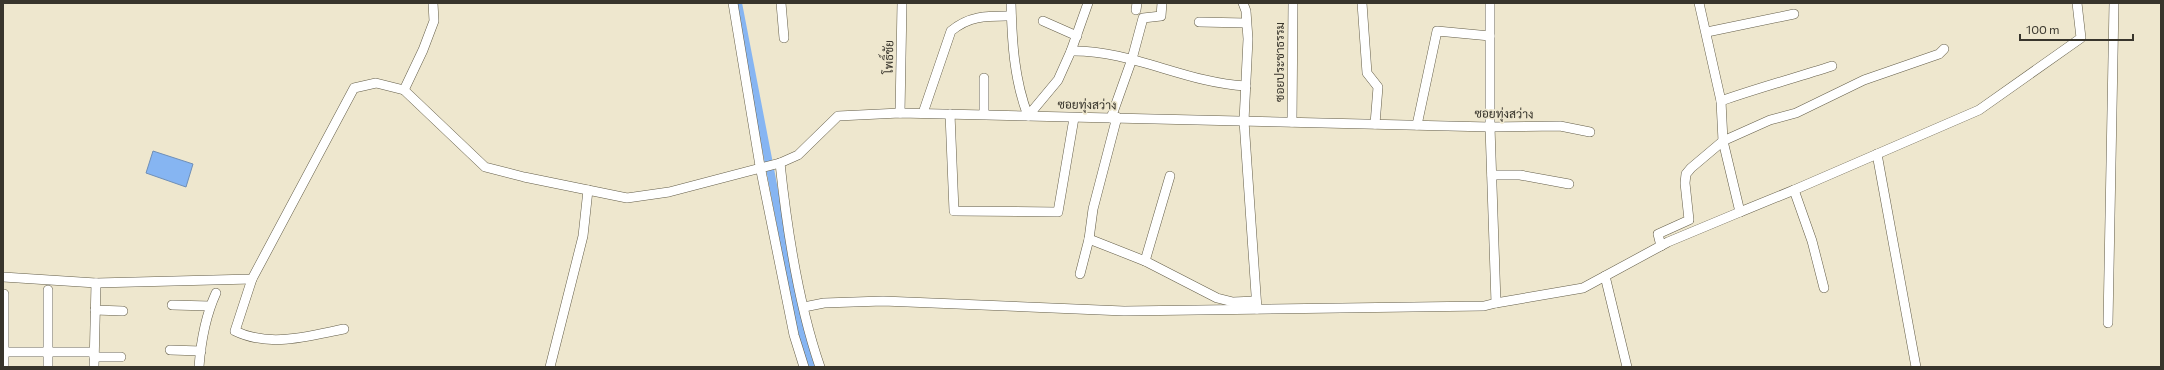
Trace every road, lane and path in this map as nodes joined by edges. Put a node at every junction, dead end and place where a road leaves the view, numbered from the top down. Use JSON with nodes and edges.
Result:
{"nodes":[{"id":1,"x":433,"y":3,"type":"edge"},
{"id":2,"x":733,"y":3,"type":"edge"},
{"id":3,"x":781,"y":3,"type":"edge"},
{"id":4,"x":902,"y":3,"type":"edge"},
{"id":5,"x":1011,"y":3,"type":"edge"},
{"id":6,"x":1088,"y":3,"type":"edge"},
{"id":7,"x":1162,"y":3,"type":"edge"},
{"id":8,"x":1243,"y":3,"type":"edge"},
{"id":9,"x":1293,"y":3,"type":"edge"},
{"id":10,"x":1362,"y":3,"type":"edge"},
{"id":11,"x":1490,"y":3,"type":"edge"},
{"id":12,"x":1699,"y":3,"type":"edge"},
{"id":13,"x":2076,"y":3,"type":"edge"},
{"id":14,"x":2114,"y":3,"type":"edge"},
{"id":15,"x":1794,"y":14,"type":"dead end"},
{"id":16,"x":1011,"y":16,"type":"junction"},
{"id":17,"x":1043,"y":21,"type":"dead end"},
{"id":18,"x":1199,"y":22,"type":"dead end"},
{"id":19,"x":1246,"y":23,"type":"junction"},
{"id":20,"x":1706,"y":32,"type":"junction"},
{"id":21,"x":1077,"y":36,"type":"junction"},
{"id":22,"x":1490,"y":36,"type":"junction"},
{"id":23,"x":784,"y":38,"type":"dead end"},
{"id":24,"x":1944,"y":49,"type":"dead end"},
{"id":25,"x":1072,"y":51,"type":"junction"},
{"id":26,"x":1132,"y":58,"type":"junction"},
{"id":27,"x":1832,"y":66,"type":"dead end"},
{"id":28,"x":984,"y":78,"type":"dead end"},
{"id":29,"x":1246,"y":86,"type":"junction"},
{"id":30,"x":404,"y":90,"type":"junction"},
{"id":31,"x":1721,"y":101,"type":"junction"},
{"id":32,"x":900,"y":113,"type":"junction"},
{"id":33,"x":923,"y":113,"type":"junction"},
{"id":34,"x":950,"y":114,"type":"junction"},
{"id":35,"x":984,"y":114,"type":"junction"},
{"id":36,"x":1028,"y":116,"type":"junction"},
{"id":37,"x":1074,"y":118,"type":"junction"},
{"id":38,"x":1114,"y":118,"type":"junction"},
{"id":39,"x":1244,"y":121,"type":"junction"},
{"id":40,"x":1292,"y":122,"type":"junction"},
{"id":41,"x":1375,"y":124,"type":"junction"},
{"id":42,"x":1417,"y":125,"type":"junction"},
{"id":43,"x":1490,"y":127,"type":"junction"},
{"id":44,"x":1590,"y":132,"type":"dead end"},
{"id":45,"x":1723,"y":141,"type":"junction"},
{"id":46,"x":1876,"y":154,"type":"junction"},
{"id":47,"x":770,"y":164,"type":"junction"},
{"id":48,"x":1492,"y":175,"type":"junction"},
{"id":49,"x":1170,"y":176,"type":"dead end"},
{"id":50,"x":1569,"y":184,"type":"dead end"},
{"id":51,"x":588,"y":190,"type":"junction"},
{"id":52,"x":1794,"y":190,"type":"junction"},
{"id":53,"x":1740,"y":212,"type":"junction"},
{"id":54,"x":1089,"y":239,"type":"junction"},
{"id":55,"x":1661,"y":246,"type":"junction"},
{"id":56,"x":1145,"y":262,"type":"junction"},
{"id":57,"x":1080,"y":274,"type":"dead end"},
{"id":58,"x":1605,"y":276,"type":"junction"},
{"id":59,"x":3,"y":278,"type":"edge"},
{"id":60,"x":252,"y":279,"type":"junction"},
{"id":61,"x":96,"y":283,"type":"junction"},
{"id":62,"x":1824,"y":288,"type":"dead end"},
{"id":63,"x":48,"y":290,"type":"dead end"},
{"id":64,"x":216,"y":293,"type":"dead end"},
{"id":65,"x":4,"y":294,"type":"dead end"},
{"id":66,"x":1496,"y":303,"type":"junction"},
{"id":67,"x":172,"y":305,"type":"dead end"},
{"id":68,"x":1256,"y":305,"type":"junction"},
{"id":69,"x":210,"y":306,"type":"junction"},
{"id":70,"x":804,"y":307,"type":"junction"},
{"id":71,"x":95,"y":310,"type":"junction"},
{"id":72,"x":124,"y":311,"type":"dead end"},
{"id":73,"x":2108,"y":323,"type":"dead end"},
{"id":74,"x":344,"y":329,"type":"dead end"},
{"id":75,"x":170,"y":350,"type":"dead end"},
{"id":76,"x":201,"y":351,"type":"junction"},
{"id":77,"x":4,"y":352,"type":"edge"},
{"id":78,"x":48,"y":352,"type":"junction"},
{"id":79,"x":94,"y":354,"type":"junction"},
{"id":80,"x":121,"y":357,"type":"dead end"},
{"id":81,"x":4,"y":367,"type":"edge"},
{"id":82,"x":48,"y":367,"type":"edge"},
{"id":83,"x":94,"y":367,"type":"edge"},
{"id":84,"x":199,"y":367,"type":"edge"},
{"id":85,"x":550,"y":367,"type":"edge"},
{"id":86,"x":804,"y":367,"type":"edge"},
{"id":87,"x":820,"y":367,"type":"edge"},
{"id":88,"x":1627,"y":367,"type":"edge"},
{"id":89,"x":1916,"y":367,"type":"edge"}],
"edges":[{"from":1,"to":30,"type":"street"},
{"from":2,"to":47,"type":"street"},
{"from":3,"to":23,"type":"street"},
{"from":4,"to":32,"type":"street","name":"โพธิ์ชัย"},
{"from":5,"to":16,"type":"street"},
{"from":6,"to":21,"type":"street"},
{"from":7,"to":26,"type":"street"},
{"from":8,"to":19,"type":"street"},
{"from":9,"to":40,"type":"street","name":"ซอยประชาธรรม"},
{"from":10,"to":41,"type":"street"},
{"from":11,"to":22,"type":"street"},
{"from":12,"to":20,"type":"street"},
{"from":13,"to":46,"type":"street"},
{"from":14,"to":73,"type":"street"},
{"from":15,"to":20,"type":"street"},
{"from":16,"to":33,"type":"street"},
{"from":16,"to":36,"type":"street"},
{"from":17,"to":21,"type":"street"},
{"from":18,"to":19,"type":"street"},
{"from":19,"to":29,"type":"street"},
{"from":20,"to":31,"type":"street"},
{"from":21,"to":25,"type":"street"},
{"from":22,"to":42,"type":"street"},
{"from":22,"to":43,"type":"street"},
{"from":24,"to":45,"type":"street"},
{"from":25,"to":26,"type":"street"},
{"from":25,"to":36,"type":"street"},
{"from":26,"to":29,"type":"street"},
{"from":26,"to":38,"type":"street"},
{"from":27,"to":31,"type":"street"},
{"from":28,"to":35,"type":"street"},
{"from":29,"to":39,"type":"street"},
{"from":30,"to":51,"type":"street","name":"ซอยทุ่งสว่าง"},
{"from":30,"to":60,"type":"street"},
{"from":31,"to":45,"type":"street"},
{"from":32,"to":33,"type":"street","name":"ซอยทุ่งสว่าง"},
{"from":32,"to":47,"type":"street","name":"ซอยทุ่งสว่าง"},
{"from":33,"to":34,"type":"street","name":"ซอยทุ่งสว่าง"},
{"from":34,"to":35,"type":"street","name":"ซอยทุ่งสว่าง"},
{"from":34,"to":37,"type":"street"},
{"from":35,"to":36,"type":"street","name":"ซอยทุ่งสว่าง"},
{"from":36,"to":37,"type":"street","name":"ซอยทุ่งสว่าง"},
{"from":37,"to":38,"type":"street","name":"ซอยทุ่งสว่าง"},
{"from":38,"to":39,"type":"street","name":"ซอยทุ่งสว่าง"},
{"from":38,"to":54,"type":"street"},
{"from":39,"to":40,"type":"street","name":"ซอยทุ่งสว่าง"},
{"from":39,"to":68,"type":"street"},
{"from":40,"to":41,"type":"street","name":"ซอยทุ่งสว่าง"},
{"from":41,"to":42,"type":"street","name":"ซอยทุ่งสว่าง"},
{"from":42,"to":43,"type":"street","name":"ซอยทุ่งสว่าง"},
{"from":43,"to":44,"type":"street","name":"ซอยทุ่งสว่าง"},
{"from":43,"to":48,"type":"street"},
{"from":45,"to":53,"type":"street"},
{"from":45,"to":55,"type":"street"},
{"from":46,"to":52,"type":"street"},
{"from":46,"to":89,"type":"street"},
{"from":47,"to":51,"type":"street","name":"ซอยทุ่งสว่าง"},
{"from":47,"to":70,"type":"street"},
{"from":47,"to":86,"type":"street"},
{"from":48,"to":50,"type":"street"},
{"from":48,"to":66,"type":"street"},
{"from":49,"to":56,"type":"street"},
{"from":51,"to":85,"type":"street"},
{"from":52,"to":53,"type":"street"},
{"from":52,"to":62,"type":"street"},
{"from":53,"to":55,"type":"street"},
{"from":54,"to":56,"type":"street"},
{"from":54,"to":57,"type":"street"},
{"from":55,"to":58,"type":"street"},
{"from":56,"to":68,"type":"street"},
{"from":58,"to":66,"type":"street"},
{"from":58,"to":88,"type":"street"},
{"from":59,"to":61,"type":"street"},
{"from":60,"to":61,"type":"street"},
{"from":60,"to":74,"type":"street"},
{"from":61,"to":71,"type":"street"},
{"from":63,"to":78,"type":"street"},
{"from":64,"to":69,"type":"street"},
{"from":65,"to":77,"type":"street"},
{"from":66,"to":68,"type":"street"},
{"from":67,"to":69,"type":"street"},
{"from":68,"to":70,"type":"street"},
{"from":69,"to":76,"type":"street"},
{"from":70,"to":87,"type":"street"},
{"from":71,"to":72,"type":"street"},
{"from":71,"to":79,"type":"street"},
{"from":75,"to":76,"type":"street"},
{"from":76,"to":84,"type":"street"},
{"from":77,"to":78,"type":"street"},
{"from":77,"to":81,"type":"street"},
{"from":78,"to":79,"type":"street"},
{"from":78,"to":82,"type":"street"},
{"from":79,"to":80,"type":"street"},
{"from":79,"to":83,"type":"street"}]}
